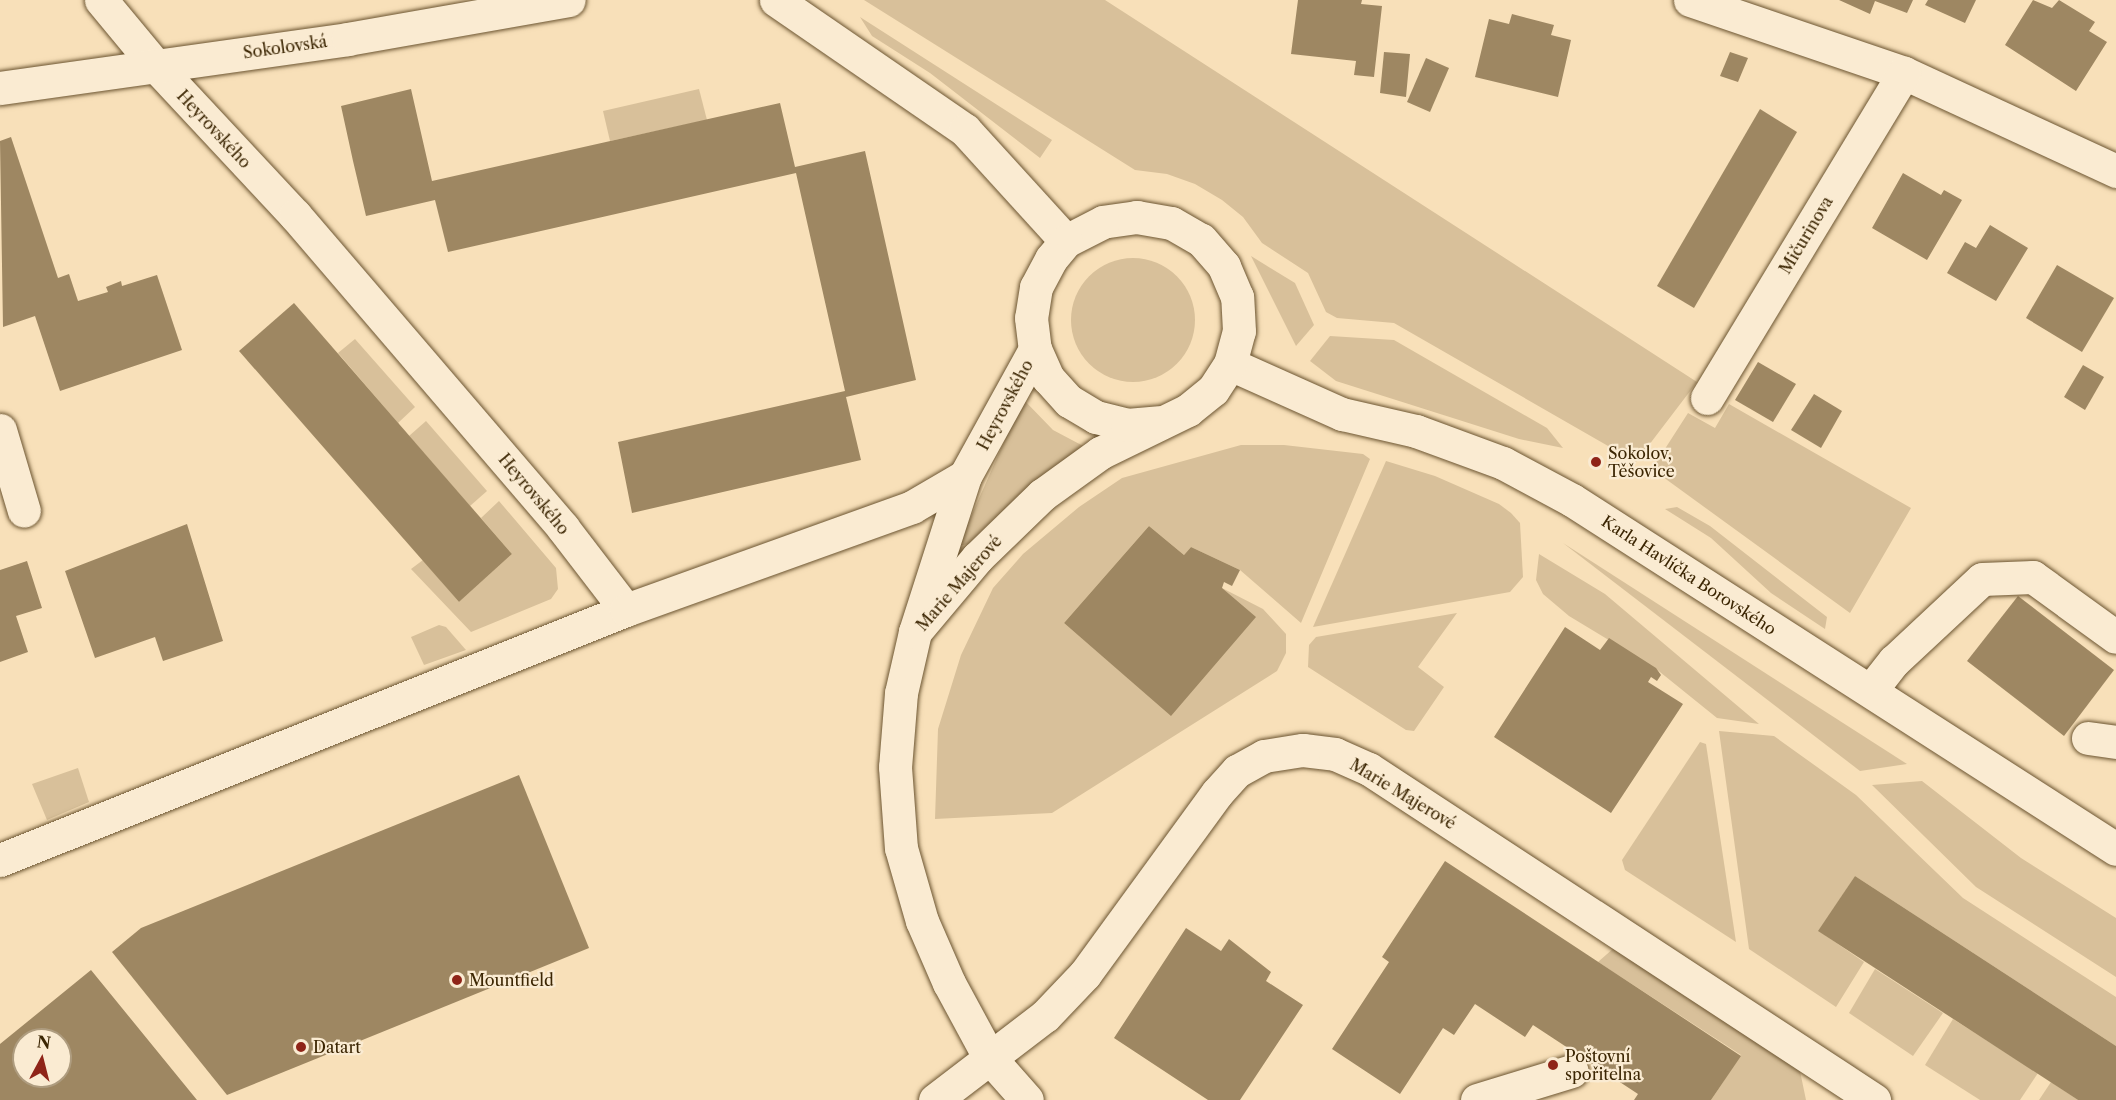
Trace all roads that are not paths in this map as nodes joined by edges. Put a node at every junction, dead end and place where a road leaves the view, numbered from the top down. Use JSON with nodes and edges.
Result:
{"nodes":[{"id":1,"x":101,"y":0,"type":"edge"},
{"id":2,"x":569,"y":0,"type":"edge"},
{"id":3,"x":776,"y":0,"type":"edge"},
{"id":4,"x":1690,"y":0,"type":"edge"},
{"id":5,"x":154,"y":65,"type":"junction"},
{"id":6,"x":1905,"y":73,"type":"junction"},
{"id":7,"x":0,"y":88,"type":"edge"},
{"id":8,"x":2116,"y":171,"type":"edge"},
{"id":9,"x":1066,"y":241,"type":"junction"},
{"id":10,"x":1035,"y":349,"type":"junction"},
{"id":11,"x":1230,"y":364,"type":"junction"},
{"id":12,"x":1707,"y":398,"type":"dead end"},
{"id":13,"x":1159,"y":422,"type":"junction"},
{"id":14,"x":0,"y":430,"type":"edge"},
{"id":15,"x":965,"y":476,"type":"junction"},
{"id":16,"x":24,"y":511,"type":"dead end"},
{"id":17,"x":626,"y":610,"type":"junction"},
{"id":18,"x":915,"y":632,"type":"junction"},
{"id":19,"x":2116,"y":637,"type":"edge"},
{"id":20,"x":1871,"y":690,"type":"junction"},
{"id":21,"x":2116,"y":849,"type":"edge"},
{"id":22,"x":0,"y":860,"type":"edge"},
{"id":23,"x":989,"y":1056,"type":"junction"},
{"id":24,"x":1572,"y":1071,"type":"dead end"},
{"id":25,"x":935,"y":1100,"type":"edge"},
{"id":26,"x":1027,"y":1100,"type":"edge"},
{"id":27,"x":1477,"y":1100,"type":"edge"},
{"id":28,"x":1874,"y":1100,"type":"edge"}],
"edges":[{"from":1,"to":5,"type":"street","name":"Heyrovského"},
{"from":2,"to":5,"type":"street","name":"Sokolovská"},
{"from":3,"to":9,"type":"street"},
{"from":4,"to":6,"type":"street"},
{"from":5,"to":7,"type":"street","name":"Sokolovská"},
{"from":5,"to":17,"type":"street","name":"Heyrovského"},
{"from":6,"to":8,"type":"street"},
{"from":6,"to":12,"type":"street","name":"Mičurinova"},
{"from":9,"to":10,"type":"street"},
{"from":9,"to":11,"type":"street"},
{"from":10,"to":13,"type":"street"},
{"from":10,"to":15,"type":"street","name":"Heyrovského"},
{"from":11,"to":13,"type":"street"},
{"from":11,"to":20,"type":"street","name":"Karla Havlíčka Borovského"},
{"from":13,"to":18,"type":"street","name":"Marie Majerové"},
{"from":14,"to":16,"type":"street"},
{"from":15,"to":17,"type":"street"},
{"from":15,"to":18,"type":"street","name":"Heyrovského"},
{"from":17,"to":22,"type":"street"},
{"from":18,"to":23,"type":"street","name":"Marie Majerové"},
{"from":19,"to":20,"type":"street"},
{"from":20,"to":21,"type":"street","name":"Karla Havlíčka Borovského"},
{"from":23,"to":25,"type":"street"},
{"from":23,"to":26,"type":"street","name":"Marie Majerové"},
{"from":23,"to":28,"type":"street","name":"Marie Majerové"},
{"from":24,"to":27,"type":"street"}]}
